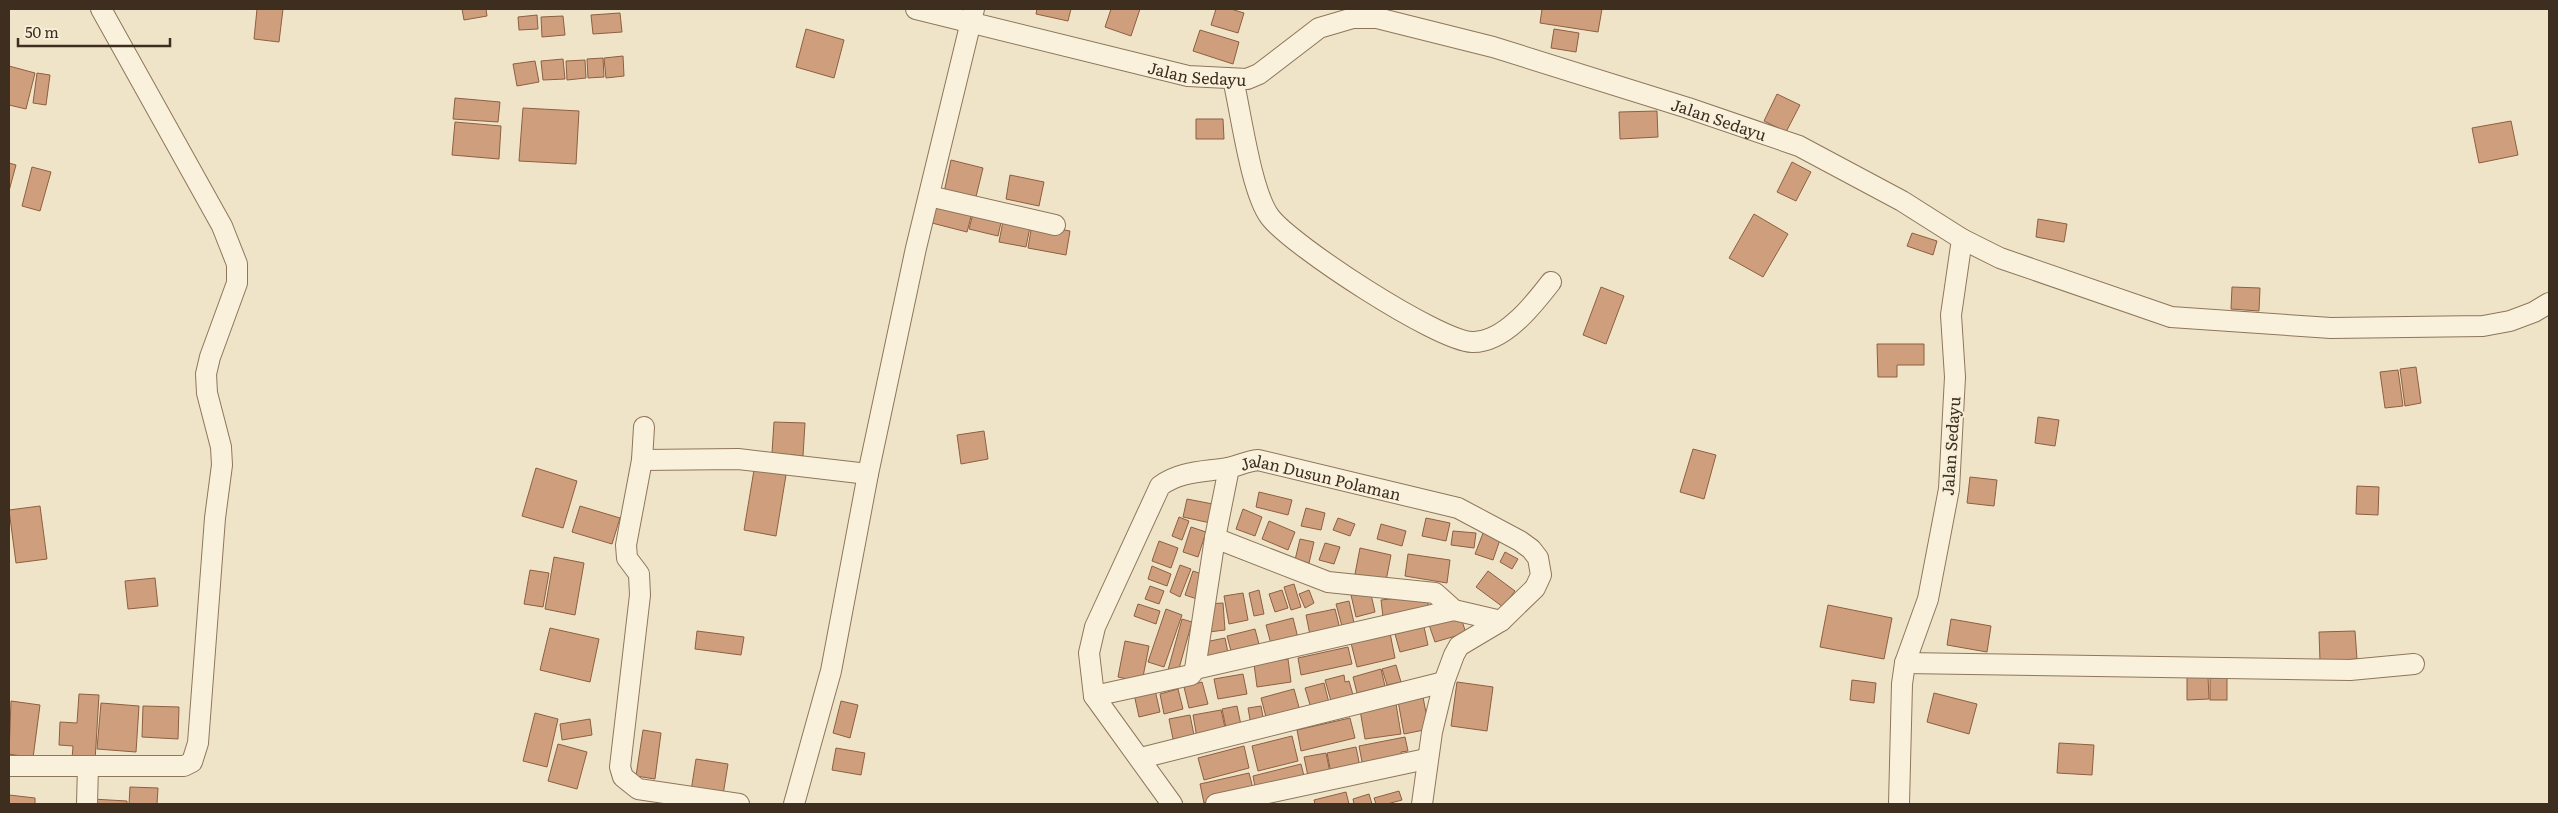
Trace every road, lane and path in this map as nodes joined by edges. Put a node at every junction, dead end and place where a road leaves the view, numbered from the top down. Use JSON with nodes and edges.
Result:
{"nodes":[{"id":1,"x":101,"y":9,"type":"edge"},
{"id":2,"x":916,"y":9,"type":"edge"},
{"id":3,"x":973,"y":16,"type":"edge"},
{"id":4,"x":1233,"y":79,"type":"junction"},
{"id":5,"x":929,"y":196,"type":"junction"},
{"id":6,"x":1055,"y":225,"type":"dead end"},
{"id":7,"x":1962,"y":239,"type":"junction"},
{"id":8,"x":1551,"y":282,"type":"dead end"},
{"id":9,"x":2549,"y":303,"type":"edge"},
{"id":10,"x":644,"y":427,"type":"dead end"},
{"id":11,"x":642,"y":460,"type":"junction"},
{"id":12,"x":1229,"y":468,"type":"junction"},
{"id":13,"x":868,"y":474,"type":"junction"},
{"id":14,"x":1215,"y":538,"type":"junction"},
{"id":15,"x":1454,"y":610,"type":"junction"},
{"id":16,"x":1501,"y":621,"type":"junction"},
{"id":17,"x":1905,"y":663,"type":"junction"},
{"id":18,"x":2414,"y":664,"type":"dead end"},
{"id":19,"x":1195,"y":669,"type":"junction"},
{"id":20,"x":1444,"y":682,"type":"junction"},
{"id":21,"x":1094,"y":696,"type":"junction"},
{"id":22,"x":1141,"y":758,"type":"junction"},
{"id":23,"x":1426,"y":759,"type":"junction"},
{"id":24,"x":9,"y":766,"type":"edge"},
{"id":25,"x":88,"y":766,"type":"junction"},
{"id":26,"x":87,"y":804,"type":"edge"},
{"id":27,"x":739,"y":804,"type":"edge"},
{"id":28,"x":794,"y":804,"type":"edge"},
{"id":29,"x":1172,"y":804,"type":"edge"},
{"id":30,"x":1216,"y":804,"type":"edge"},
{"id":31,"x":1422,"y":804,"type":"edge"},
{"id":32,"x":1899,"y":804,"type":"edge"}],
"edges":[{"from":1,"to":25,"type":"street"},
{"from":2,"to":3,"type":"street","name":"Jalan Sedayu"},
{"from":3,"to":4,"type":"street","name":"Jalan Sedayu"},
{"from":3,"to":5,"type":"street"},
{"from":4,"to":7,"type":"street","name":"Jalan Sedayu"},
{"from":4,"to":8,"type":"street"},
{"from":5,"to":6,"type":"street"},
{"from":5,"to":13,"type":"street"},
{"from":7,"to":9,"type":"street"},
{"from":7,"to":17,"type":"street","name":"Jalan Sedayu"},
{"from":10,"to":11,"type":"street"},
{"from":11,"to":13,"type":"street"},
{"from":11,"to":27,"type":"street"},
{"from":12,"to":14,"type":"street"},
{"from":12,"to":16,"type":"street","name":"Jalan Dusun Polaman"},
{"from":12,"to":21,"type":"street","name":"Jalan Dusun Polaman"},
{"from":13,"to":28,"type":"street"},
{"from":14,"to":15,"type":"street"},
{"from":14,"to":19,"type":"street"},
{"from":15,"to":16,"type":"street"},
{"from":15,"to":19,"type":"street"},
{"from":16,"to":20,"type":"street","name":"Jalan Dusun Polaman"},
{"from":17,"to":18,"type":"street"},
{"from":17,"to":32,"type":"street","name":"Jalan Sedayu"},
{"from":19,"to":21,"type":"street"},
{"from":20,"to":22,"type":"street"},
{"from":20,"to":23,"type":"street","name":"Jalan Dusun Polaman"},
{"from":21,"to":22,"type":"street"},
{"from":22,"to":29,"type":"street"},
{"from":23,"to":30,"type":"street"},
{"from":23,"to":31,"type":"street","name":"Jalan Dusun Polaman"},
{"from":24,"to":25,"type":"street"},
{"from":25,"to":26,"type":"street"}]}
